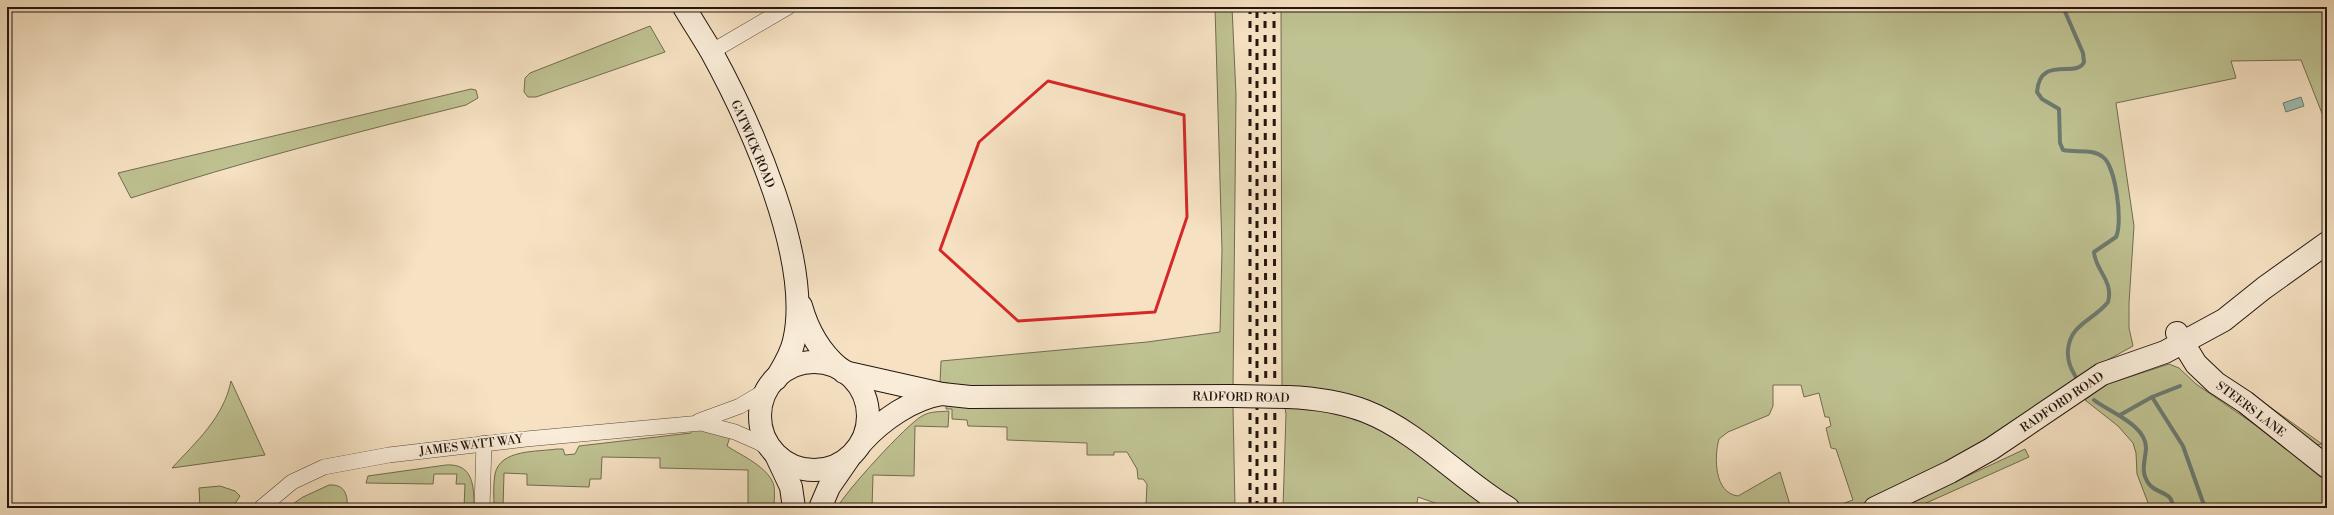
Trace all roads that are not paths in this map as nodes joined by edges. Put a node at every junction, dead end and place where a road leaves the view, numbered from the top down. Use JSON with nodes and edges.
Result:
{"nodes":[{"id":1,"x":684,"y":7,"type":"edge"},
{"id":2,"x":788,"y":7,"type":"edge"},
{"id":3,"x":711,"y":52,"type":"junction"},
{"id":4,"x":2327,"y":243,"type":"edge"},
{"id":5,"x":798,"y":291,"type":"junction"},
{"id":6,"x":2187,"y":334,"type":"junction"},
{"id":7,"x":842,"y":370,"type":"junction"},
{"id":8,"x":772,"y":384,"type":"junction"},
{"id":9,"x":942,"y":394,"type":"junction"},
{"id":10,"x":694,"y":422,"type":"junction"},
{"id":11,"x":484,"y":443,"type":"junction"},
{"id":12,"x":855,"y":450,"type":"junction"},
{"id":13,"x":775,"y":453,"type":"junction"},
{"id":14,"x":2327,"y":467,"type":"edge"},
{"id":15,"x":261,"y":508,"type":"edge"},
{"id":16,"x":482,"y":508,"type":"edge"},
{"id":17,"x":794,"y":508,"type":"edge"},
{"id":18,"x":820,"y":508,"type":"edge"},
{"id":19,"x":1508,"y":508,"type":"edge"},
{"id":20,"x":1875,"y":508,"type":"edge"}],
"edges":[{"from":1,"to":3,"type":"street","name":"GATWICK ROAD"},
{"from":2,"to":3,"type":"street"},
{"from":3,"to":5,"type":"street","name":"GATWICK ROAD"},
{"from":4,"to":6,"type":"street","name":"RADFORD ROAD"},
{"from":5,"to":7,"type":"street","name":"GATWICK ROAD"},
{"from":5,"to":8,"type":"street","name":"GATWICK ROAD"},
{"from":6,"to":14,"type":"street","name":"STEERS LANE"},
{"from":6,"to":20,"type":"street","name":"RADFORD ROAD"},
{"from":7,"to":8,"type":"street"},
{"from":7,"to":9,"type":"street","name":"RADFORD ROAD"},
{"from":7,"to":12,"type":"street"},
{"from":8,"to":10,"type":"street","name":"JAMES WATT WAY"},
{"from":8,"to":13,"type":"street"},
{"from":9,"to":12,"type":"street","name":"RADFORD ROAD"},
{"from":9,"to":19,"type":"street","name":"RADFORD ROAD","bridge":true},
{"from":10,"to":11,"type":"street","name":"JAMES WATT WAY"},
{"from":10,"to":13,"type":"street","name":"JAMES WATT WAY"},
{"from":11,"to":15,"type":"street","name":"JAMES WATT WAY"},
{"from":11,"to":16,"type":"street"},
{"from":12,"to":13,"type":"street"},
{"from":12,"to":18,"type":"street"},
{"from":13,"to":17,"type":"street"}]}
